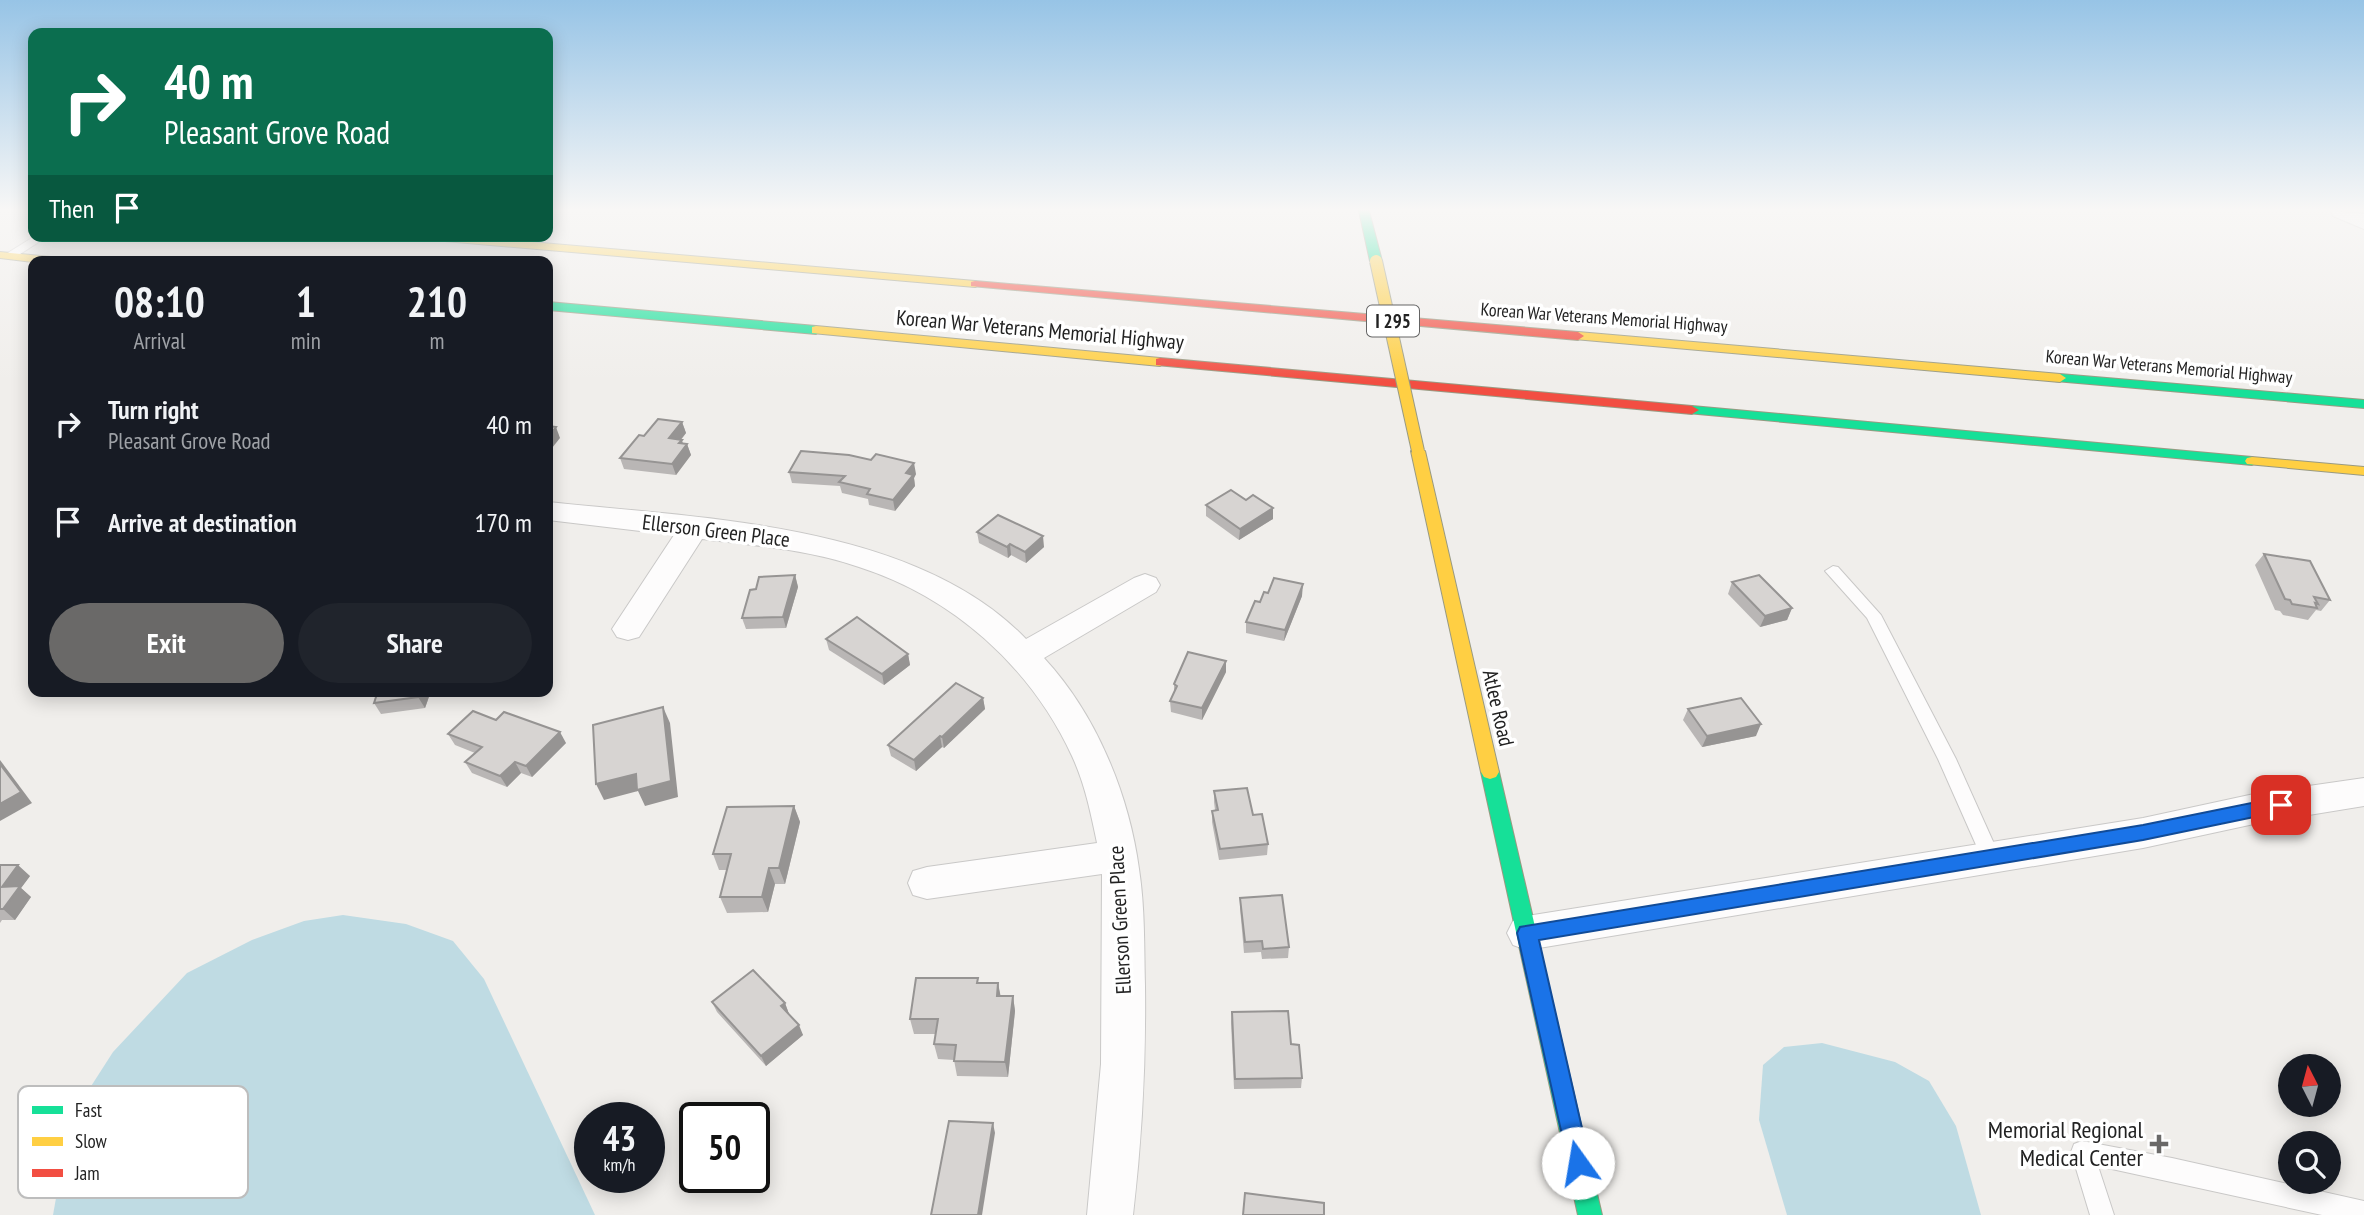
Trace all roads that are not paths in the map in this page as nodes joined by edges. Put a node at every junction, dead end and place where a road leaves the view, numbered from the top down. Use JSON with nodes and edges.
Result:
{"nodes":[{"id":1,"x":788,"y":268,"type":"edge"},
{"id":2,"x":1377,"y":268,"type":"edge"},
{"id":3,"x":553,"y":306,"type":"edge"},
{"id":4,"x":2364,"y":404,"type":"edge"},
{"id":5,"x":2364,"y":471,"type":"edge"},
{"id":6,"x":553,"y":512,"type":"edge"},
{"id":7,"x":694,"y":528,"type":"junction"},
{"id":8,"x":1833,"y":571,"type":"dead end"},
{"id":9,"x":1145,"y":585,"type":"dead end"},
{"id":10,"x":628,"y":629,"type":"dead end"},
{"id":11,"x":1024,"y":655,"type":"junction"},
{"id":12,"x":2364,"y":792,"type":"edge"},
{"id":13,"x":1119,"y":856,"type":"junction"},
{"id":14,"x":1991,"y":858,"type":"junction"},
{"id":15,"x":926,"y":883,"type":"dead end"},
{"id":16,"x":1527,"y":933,"type":"junction"},
{"id":17,"x":2364,"y":1213,"type":"edge"},
{"id":18,"x":1110,"y":1215,"type":"edge"},
{"id":19,"x":1590,"y":1215,"type":"edge"},
{"id":20,"x":2102,"y":1215,"type":"edge"}],
"edges":[{"from":1,"to":4,"type":"main road","name":"Korean War Veterans Memorial Highway","number":"I 295"},
{"from":2,"to":16,"type":"main road","name":"Atlee Road","bridge":true},
{"from":3,"to":5,"type":"main road","name":"Korean War Veterans Memorial Highway"},
{"from":6,"to":7,"type":"street","name":"Ellerson Green Place"},
{"from":7,"to":10,"type":"street"},
{"from":7,"to":11,"type":"street","name":"Ellerson Green Place"},
{"from":8,"to":14,"type":"lane"},
{"from":9,"to":11,"type":"street"},
{"from":11,"to":13,"type":"street","name":"Ellerson Green Place"},
{"from":12,"to":14,"type":"street"},
{"from":13,"to":15,"type":"street"},
{"from":13,"to":18,"type":"street","name":"Ellerson Green Place"},
{"from":14,"to":16,"type":"street"},
{"from":16,"to":19,"type":"main road","name":"Atlee Road"},
{"from":17,"to":20,"type":"lane"}]}
